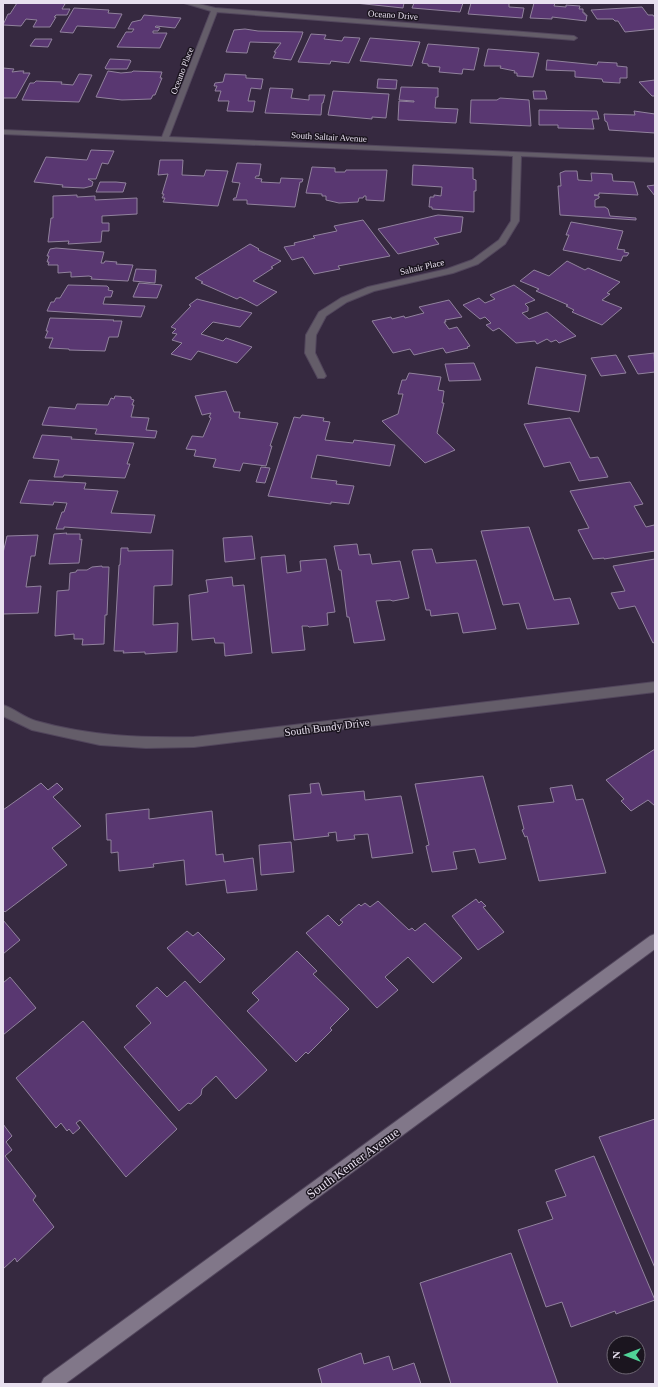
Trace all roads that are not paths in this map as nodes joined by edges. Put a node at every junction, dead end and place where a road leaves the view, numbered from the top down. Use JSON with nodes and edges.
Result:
{"nodes":[{"id":1,"x":188,"y":3,"type":"edge"},
{"id":2,"x":215,"y":10,"type":"junction"},
{"id":3,"x":574,"y":38,"type":"dead end"},
{"id":4,"x":3,"y":132,"type":"edge"},
{"id":5,"x":165,"y":139,"type":"junction"},
{"id":6,"x":516,"y":155,"type":"junction"},
{"id":7,"x":655,"y":160,"type":"edge"},
{"id":8,"x":321,"y":376,"type":"dead end"},
{"id":9,"x":655,"y":687,"type":"edge"},
{"id":10,"x":3,"y":710,"type":"edge"},
{"id":11,"x":655,"y":941,"type":"edge"},
{"id":12,"x":50,"y":1384,"type":"edge"}],
"edges":[{"from":1,"to":2,"type":"street","name":"Oceano Drive"},
{"from":2,"to":3,"type":"street","name":"Oceano Drive"},
{"from":2,"to":5,"type":"street","name":"Oceano Place"},
{"from":4,"to":5,"type":"street","name":"South Saltair Avenue"},
{"from":5,"to":6,"type":"street","name":"South Saltair Avenue"},
{"from":6,"to":7,"type":"street","name":"South Saltair Avenue"},
{"from":6,"to":8,"type":"street","name":"Saltair Place"},
{"from":9,"to":10,"type":"street","name":"South Bundy Drive"},
{"from":11,"to":12,"type":"street","name":"South Kenter Avenue"}]}
